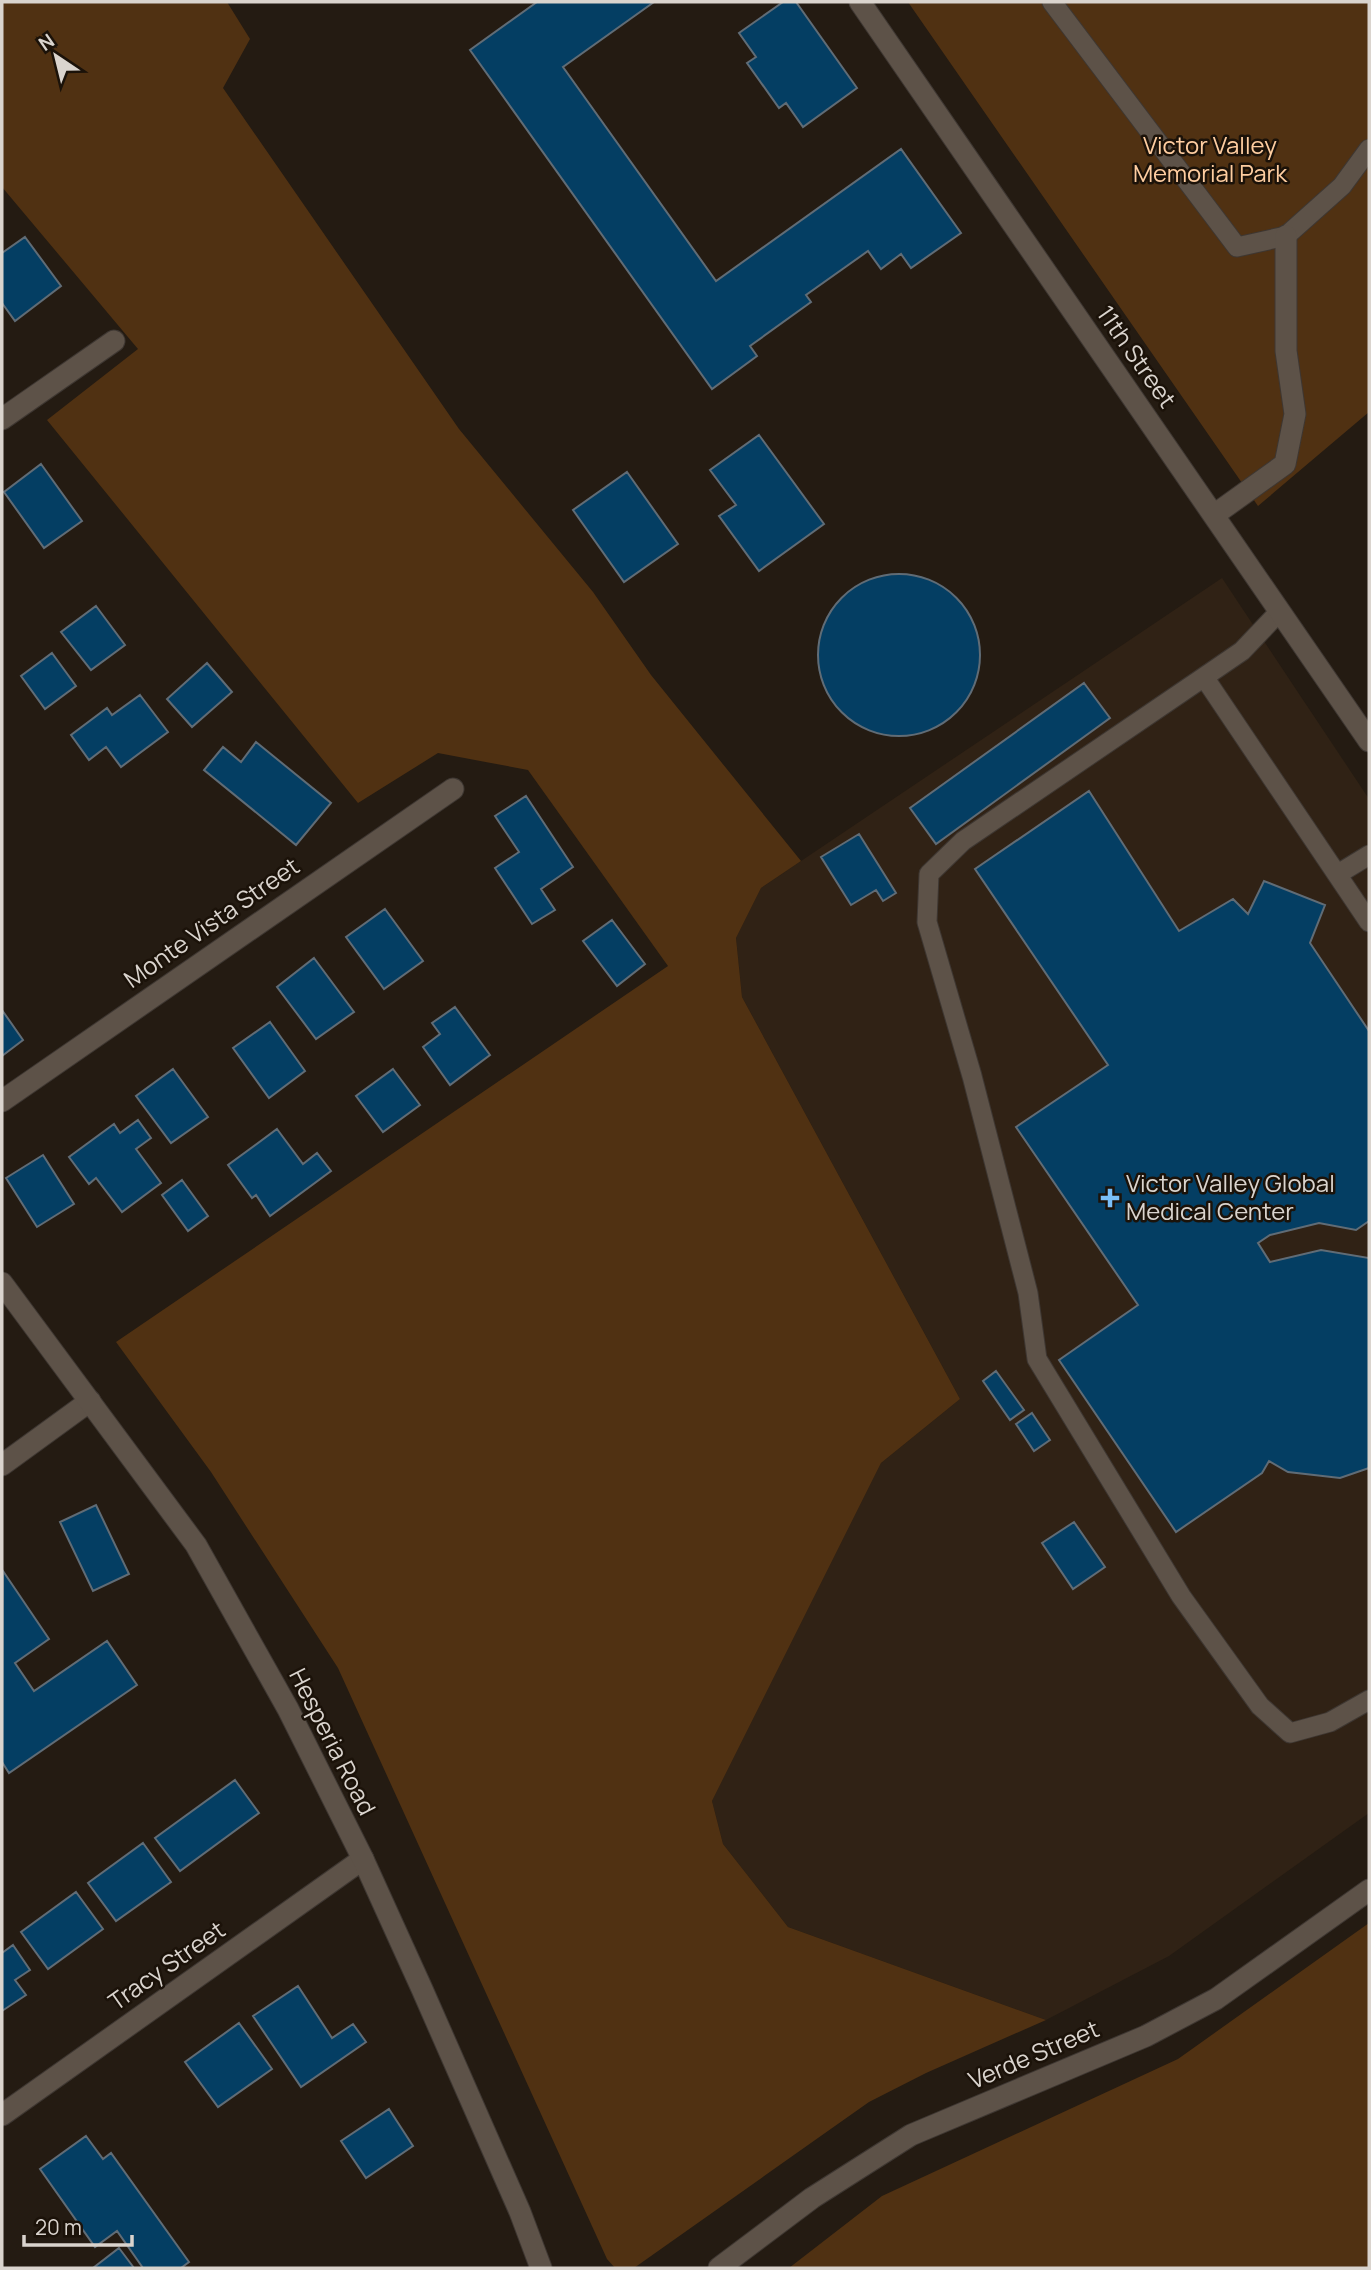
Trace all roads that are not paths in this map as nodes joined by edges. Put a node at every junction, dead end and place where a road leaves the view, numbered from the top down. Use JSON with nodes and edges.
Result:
{"nodes":[{"id":1,"x":860,"y":2,"type":"edge"},
{"id":2,"x":1052,"y":2,"type":"edge"},
{"id":3,"x":1369,"y":149,"type":"edge"},
{"id":4,"x":1286,"y":236,"type":"junction"},
{"id":5,"x":114,"y":341,"type":"dead end"},
{"id":6,"x":2,"y":419,"type":"edge"},
{"id":7,"x":1214,"y":515,"type":"junction"},
{"id":8,"x":1280,"y":611,"type":"junction"},
{"id":9,"x":1204,"y":677,"type":"junction"},
{"id":10,"x":1369,"y":741,"type":"edge"},
{"id":11,"x":453,"y":789,"type":"dead end"},
{"id":12,"x":1369,"y":855,"type":"edge"},
{"id":13,"x":1338,"y":874,"type":"junction"},
{"id":14,"x":1369,"y":922,"type":"edge"},
{"id":15,"x":2,"y":1101,"type":"edge"},
{"id":16,"x":2,"y":1283,"type":"edge"},
{"id":17,"x":90,"y":1401,"type":"junction"},
{"id":18,"x":2,"y":1465,"type":"edge"},
{"id":19,"x":1369,"y":1700,"type":"edge"},
{"id":20,"x":363,"y":1859,"type":"junction"},
{"id":21,"x":1369,"y":1890,"type":"edge"},
{"id":22,"x":2,"y":2115,"type":"edge"},
{"id":23,"x":541,"y":2268,"type":"edge"},
{"id":24,"x":719,"y":2268,"type":"edge"}],
"edges":[{"from":1,"to":7,"type":"street","name":"11th Street"},
{"from":2,"to":4,"type":"lane"},
{"from":3,"to":4,"type":"lane"},
{"from":4,"to":7,"type":"street"},
{"from":5,"to":6,"type":"street"},
{"from":7,"to":8,"type":"street","name":"11th Street"},
{"from":8,"to":9,"type":"lane"},
{"from":8,"to":10,"type":"street","name":"11th Street"},
{"from":9,"to":13,"type":"lane"},
{"from":9,"to":19,"type":"lane"},
{"from":11,"to":15,"type":"street","name":"Monte Vista Street"},
{"from":12,"to":13,"type":"lane"},
{"from":13,"to":14,"type":"lane"},
{"from":16,"to":17,"type":"street","name":"Hesperia Road"},
{"from":17,"to":18,"type":"street"},
{"from":17,"to":20,"type":"street","name":"Hesperia Road"},
{"from":20,"to":22,"type":"street","name":"Tracy Street"},
{"from":20,"to":23,"type":"street","name":"Hesperia Road"},
{"from":21,"to":24,"type":"street","name":"Verde Street"}]}
